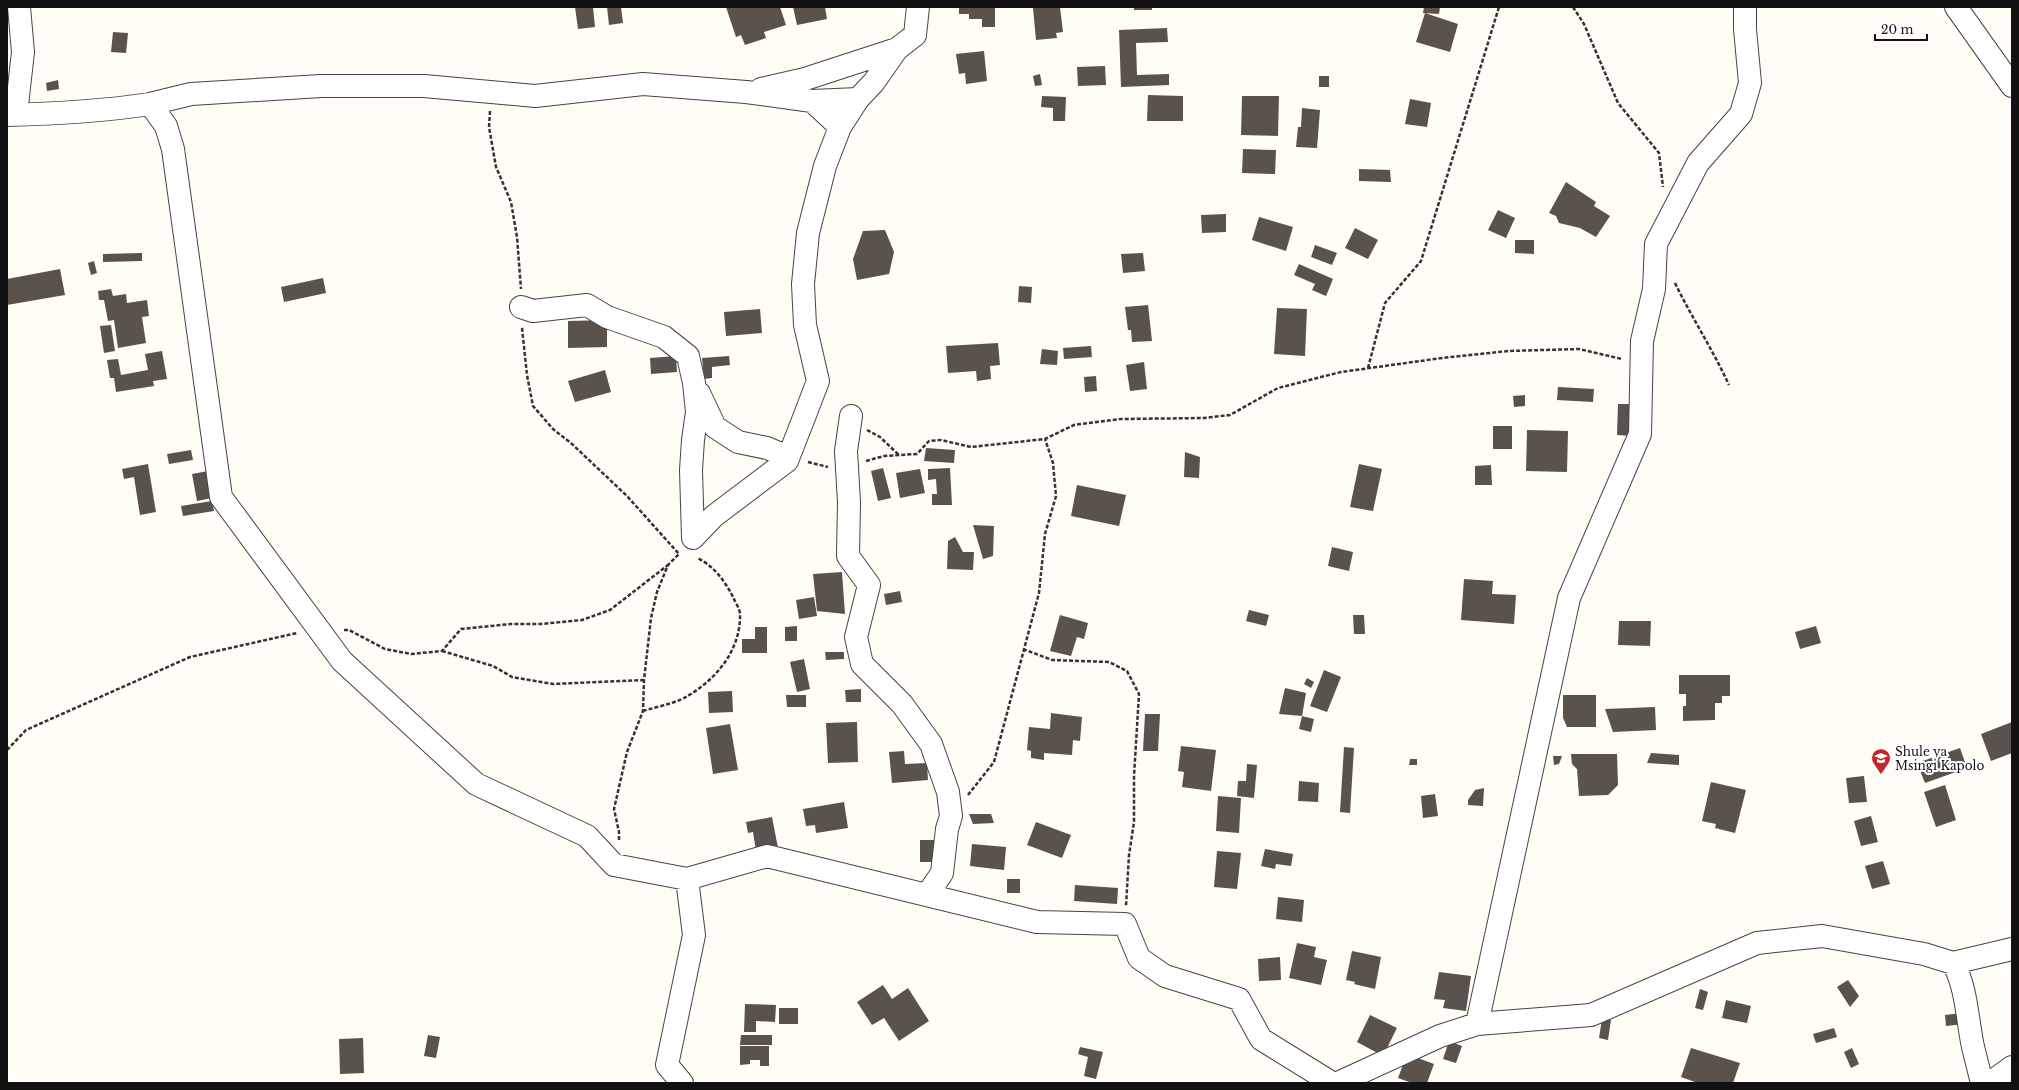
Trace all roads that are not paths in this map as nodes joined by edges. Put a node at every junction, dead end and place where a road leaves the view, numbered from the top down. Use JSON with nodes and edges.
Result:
{"nodes":[{"id":1,"x":19,"y":7,"type":"edge"},
{"id":2,"x":918,"y":7,"type":"edge"},
{"id":3,"x":1745,"y":7,"type":"edge"},
{"id":4,"x":1956,"y":7,"type":"edge"},
{"id":5,"x":897,"y":49,"type":"junction"},
{"id":6,"x":2012,"y":86,"type":"edge"},
{"id":7,"x":746,"y":92,"type":"junction"},
{"id":8,"x":858,"y":99,"type":"junction"},
{"id":9,"x":812,"y":101,"type":"junction"},
{"id":10,"x":150,"y":104,"type":"junction"},
{"id":11,"x":11,"y":114,"type":"edge"},
{"id":12,"x":840,"y":127,"type":"junction"},
{"id":13,"x":521,"y":307,"type":"road end"},
{"id":14,"x":694,"y":383,"type":"junction"},
{"id":15,"x":851,"y":416,"type":"dead end"},
{"id":16,"x":788,"y":457,"type":"junction"},
{"id":17,"x":687,"y":880,"type":"junction"},
{"id":18,"x":927,"y":896,"type":"junction"},
{"id":19,"x":2012,"y":949,"type":"edge"},
{"id":20,"x":1953,"y":962,"type":"junction"},
{"id":21,"x":1478,"y":1024,"type":"junction"},
{"id":22,"x":2012,"y":1067,"type":"edge"},
{"id":23,"x":682,"y":1083,"type":"edge"},
{"id":24,"x":1332,"y":1083,"type":"edge"},
{"id":25,"x":1338,"y":1083,"type":"edge"},
{"id":26,"x":1982,"y":1083,"type":"edge"},
{"id":27,"x":1990,"y":1083,"type":"edge"}],
"edges":[{"from":1,"to":11,"type":"street"},
{"from":2,"to":5,"type":"street"},
{"from":3,"to":21,"type":"street"},
{"from":4,"to":6,"type":"street"},
{"from":5,"to":7,"type":"street"},
{"from":5,"to":8,"type":"street"},
{"from":7,"to":9,"type":"street"},
{"from":7,"to":10,"type":"street"},
{"from":8,"to":9,"type":"street"},
{"from":8,"to":12,"type":"street"},
{"from":9,"to":12,"type":"street"},
{"from":10,"to":11,"type":"street"},
{"from":10,"to":17,"type":"street"},
{"from":12,"to":16,"type":"street"},
{"from":13,"to":14,"type":"street"},
{"from":14,"to":16,"type":"street"},
{"from":14,"to":16,"type":"street"},
{"from":15,"to":18,"type":"street"},
{"from":17,"to":18,"type":"street"},
{"from":17,"to":23,"type":"street"},
{"from":18,"to":24,"type":"street"},
{"from":19,"to":20,"type":"street"},
{"from":20,"to":21,"type":"street"},
{"from":20,"to":26,"type":"street"},
{"from":21,"to":25,"type":"street"},
{"from":22,"to":27,"type":"street"}]}
